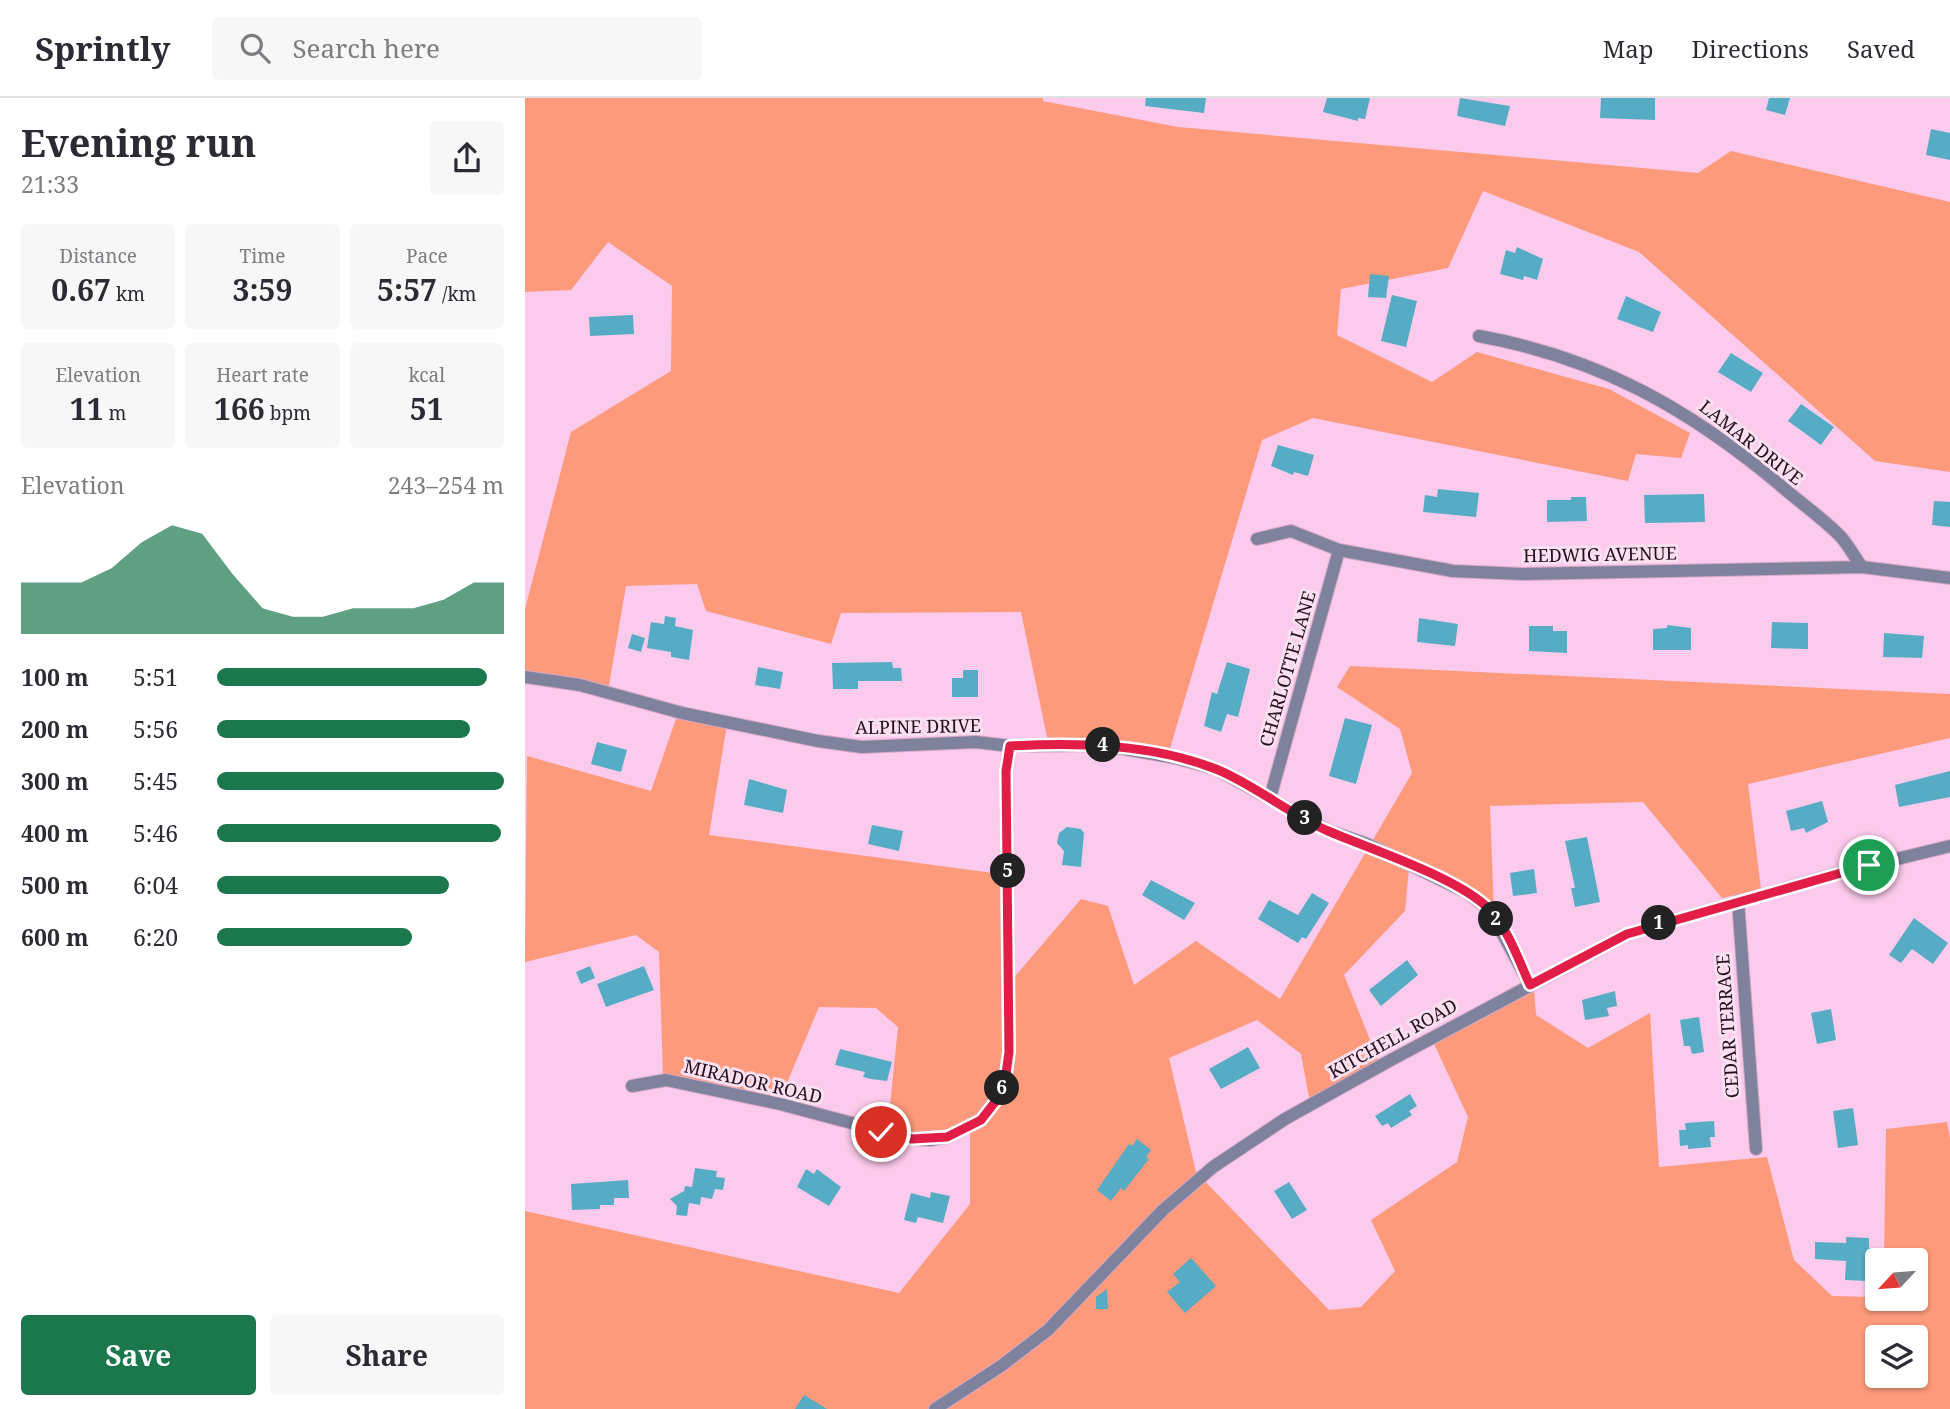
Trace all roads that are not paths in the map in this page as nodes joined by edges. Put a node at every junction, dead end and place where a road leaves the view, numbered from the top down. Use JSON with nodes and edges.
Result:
{"nodes":[{"id":1,"x":1479,"y":335,"type":"dead end"},
{"id":2,"x":1257,"y":539,"type":"dead end"},
{"id":3,"x":1339,"y":550,"type":"junction"},
{"id":4,"x":1862,"y":568,"type":"junction"},
{"id":5,"x":1950,"y":578,"type":"edge"},
{"id":6,"x":525,"y":677,"type":"edge"},
{"id":7,"x":1010,"y":746,"type":"junction"},
{"id":8,"x":1270,"y":798,"type":"junction"},
{"id":9,"x":1950,"y":846,"type":"edge"},
{"id":10,"x":1738,"y":901,"type":"junction"},
{"id":11,"x":1530,"y":985,"type":"junction"},
{"id":12,"x":632,"y":1086,"type":"dead end"},
{"id":13,"x":1756,"y":1149,"type":"dead end"},
{"id":14,"x":935,"y":1409,"type":"edge"}],
"edges":[{"from":1,"to":4,"type":"street","name":"LAMAR DRIVE"},
{"from":2,"to":3,"type":"street","name":"HEDWIG AVENUE"},
{"from":3,"to":4,"type":"street","name":"HEDWIG AVENUE"},
{"from":3,"to":8,"type":"street","name":"CHARLOTTE LANE"},
{"from":4,"to":5,"type":"street","name":"HEDWIG AVENUE"},
{"from":6,"to":7,"type":"street","name":"ALPINE DRIVE"},
{"from":7,"to":8,"type":"street","name":"ALPINE DRIVE"},
{"from":7,"to":12,"type":"street","name":"MIRADOR ROAD"},
{"from":8,"to":11,"type":"street","name":"ALPINE DRIVE"},
{"from":9,"to":10,"type":"street","name":"KITCHELL ROAD"},
{"from":10,"to":11,"type":"street","name":"KITCHELL ROAD"},
{"from":10,"to":13,"type":"street","name":"CEDAR TERRACE"},
{"from":11,"to":14,"type":"street","name":"KITCHELL ROAD"}]}
